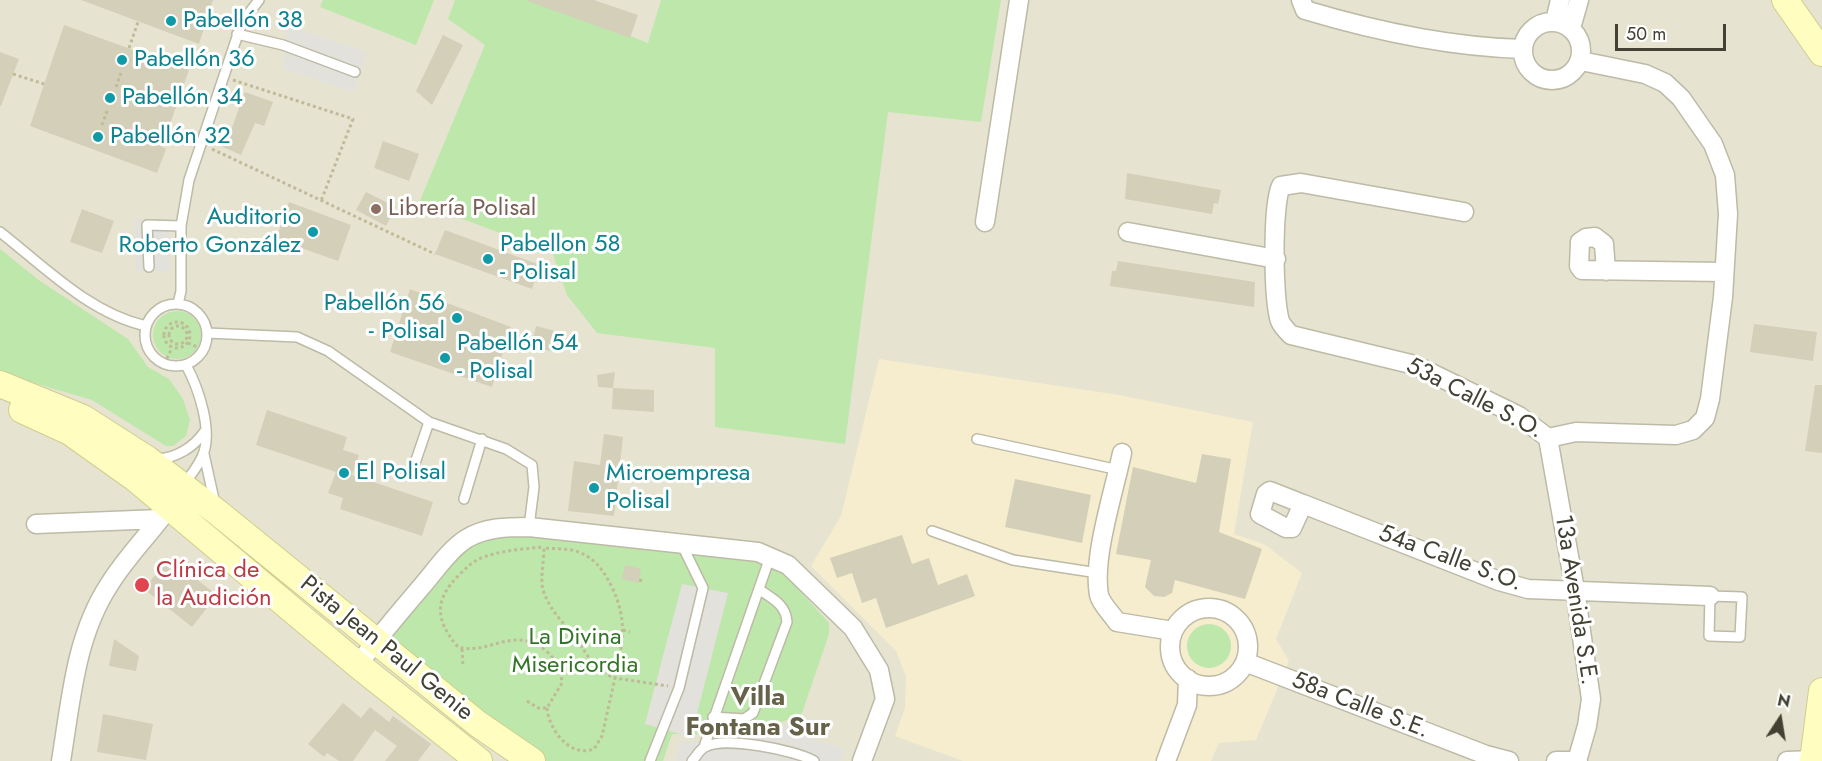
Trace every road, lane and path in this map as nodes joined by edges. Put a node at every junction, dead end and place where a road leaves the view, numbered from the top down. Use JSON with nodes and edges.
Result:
{"nodes":[{"id":1,"x":259,"y":0,"type":"edge"},
{"id":2,"x":1019,"y":0,"type":"edge"},
{"id":3,"x":1301,"y":0,"type":"edge"},
{"id":4,"x":1560,"y":0,"type":"edge"},
{"id":5,"x":1579,"y":0,"type":"edge"},
{"id":6,"x":1785,"y":0,"type":"edge"},
{"id":7,"x":138,"y":22,"type":"dead end"},
{"id":8,"x":1563,"y":25,"type":"junction"},
{"id":9,"x":237,"y":34,"type":"junction"},
{"id":10,"x":129,"y":48,"type":"dead end"},
{"id":11,"x":1523,"y":49,"type":"junction"},
{"id":12,"x":1822,"y":53,"type":"edge"},
{"id":13,"x":1581,"y":61,"type":"junction"},
{"id":14,"x":355,"y":72,"type":"dead end"},
{"id":15,"x":121,"y":73,"type":"dead end"},
{"id":16,"x":13,"y":74,"type":"dead end"},
{"id":17,"x":222,"y":76,"type":"junction"},
{"id":18,"x":44,"y":84,"type":"dead end"},
{"id":19,"x":116,"y":87,"type":"dead end"},
{"id":20,"x":107,"y":111,"type":"dead end"},
{"id":21,"x":102,"y":125,"type":"dead end"},
{"id":22,"x":169,"y":129,"type":"dead end"},
{"id":23,"x":201,"y":144,"type":"junction"},
{"id":24,"x":321,"y":201,"type":"junction"},
{"id":25,"x":1464,"y":212,"type":"dead end"},
{"id":26,"x":985,"y":222,"type":"dead end"},
{"id":27,"x":181,"y":226,"type":"junction"},
{"id":28,"x":0,"y":232,"type":"edge"},
{"id":29,"x":1128,"y":232,"type":"dead end"},
{"id":30,"x":435,"y":254,"type":"dead end"},
{"id":31,"x":1276,"y":259,"type":"junction"},
{"id":32,"x":149,"y":267,"type":"dead end"},
{"id":33,"x":1606,"y":271,"type":"dead end"},
{"id":34,"x":1724,"y":272,"type":"junction"},
{"id":35,"x":178,"y":304,"type":"junction"},
{"id":36,"x":146,"y":326,"type":"junction"},
{"id":37,"x":207,"y":333,"type":"junction"},
{"id":38,"x":180,"y":344,"type":"junction"},
{"id":39,"x":204,"y":350,"type":"junction"},
{"id":40,"x":164,"y":364,"type":"junction"},
{"id":41,"x":186,"y":365,"type":"junction"},
{"id":42,"x":0,"y":384,"type":"edge"},
{"id":43,"x":0,"y":400,"type":"edge"},
{"id":44,"x":429,"y":422,"type":"junction"},
{"id":45,"x":205,"y":431,"type":"junction"},
{"id":46,"x":1548,"y":438,"type":"junction"},
{"id":47,"x":482,"y":439,"type":"junction"},
{"id":48,"x":977,"y":439,"type":"dead end"},
{"id":49,"x":204,"y":454,"type":"junction"},
{"id":50,"x":147,"y":459,"type":"junction"},
{"id":51,"x":1120,"y":462,"type":"joint"},
{"id":52,"x":414,"y":466,"type":"dead end"},
{"id":53,"x":464,"y":499,"type":"dead end"},
{"id":54,"x":171,"y":504,"type":"junction"},
{"id":55,"x":1303,"y":504,"type":"dead end"},
{"id":56,"x":218,"y":512,"type":"junction"},
{"id":57,"x":36,"y":524,"type":"dead end"},
{"id":58,"x":529,"y":527,"type":"junction"},
{"id":59,"x":932,"y":531,"type":"dead end"},
{"id":60,"x":681,"y":542,"type":"junction"},
{"id":61,"x":544,"y":548,"type":"junction"},
{"id":62,"x":770,"y":557,"type":"junction"},
{"id":63,"x":1098,"y":573,"type":"junction"},
{"id":64,"x":760,"y":590,"type":"junction"},
{"id":65,"x":1575,"y":590,"type":"junction"},
{"id":66,"x":1710,"y":596,"type":"junction"},
{"id":67,"x":623,"y":630,"type":"junction"},
{"id":68,"x":1173,"y":631,"type":"junction"},
{"id":69,"x":630,"y":632,"type":"dead end"},
{"id":70,"x":374,"y":642,"type":"junction"},
{"id":71,"x":462,"y":649,"type":"junction"},
{"id":72,"x":1245,"y":662,"type":"junction"},
{"id":73,"x":358,"y":665,"type":"junction"},
{"id":74,"x":463,"y":667,"type":"dead end"},
{"id":75,"x":615,"y":678,"type":"junction"},
{"id":76,"x":1188,"y":679,"type":"junction"},
{"id":77,"x":679,"y":688,"type":"junction"},
{"id":78,"x":1822,"y":690,"type":"edge"},
{"id":79,"x":527,"y":701,"type":"dead end"},
{"id":80,"x":547,"y":708,"type":"junction"},
{"id":81,"x":712,"y":717,"type":"junction"},
{"id":82,"x":704,"y":747,"type":"junction"},
{"id":83,"x":1814,"y":760,"type":"edge"},
{"id":84,"x":61,"y":761,"type":"edge"},
{"id":85,"x":479,"y":761,"type":"edge"},
{"id":86,"x":532,"y":761,"type":"edge"},
{"id":87,"x":650,"y":761,"type":"edge"},
{"id":88,"x":692,"y":761,"type":"edge"},
{"id":89,"x":814,"y":761,"type":"edge"},
{"id":90,"x":862,"y":761,"type":"edge"},
{"id":91,"x":1166,"y":761,"type":"edge"},
{"id":92,"x":1509,"y":761,"type":"edge"},
{"id":93,"x":1556,"y":761,"type":"edge"},
{"id":94,"x":1578,"y":761,"type":"edge"},
{"id":95,"x":1787,"y":761,"type":"edge"}],
"edges":[{"from":1,"to":9,"type":"lane"},
{"from":2,"to":26,"type":"street"},
{"from":3,"to":11,"type":"street"},
{"from":4,"to":8,"type":"street"},
{"from":5,"to":8,"type":"street"},
{"from":6,"to":12,"type":"main road"},
{"from":7,"to":10,"type":"path"},
{"from":8,"to":11,"type":"street"},
{"from":8,"to":13,"type":"street"},
{"from":9,"to":14,"type":"lane"},
{"from":9,"to":17,"type":"lane"},
{"from":11,"to":13,"type":"street"},
{"from":13,"to":34,"type":"street"},
{"from":15,"to":19,"type":"path"},
{"from":16,"to":18,"type":"path"},
{"from":17,"to":23,"type":"lane"},
{"from":17,"to":24,"type":"path"},
{"from":20,"to":21,"type":"path"},
{"from":22,"to":23,"type":"path"},
{"from":23,"to":24,"type":"path"},
{"from":23,"to":27,"type":"lane"},
{"from":24,"to":30,"type":"path"},
{"from":25,"to":31,"type":"street"},
{"from":27,"to":32,"type":"lane"},
{"from":27,"to":35,"type":"lane"},
{"from":28,"to":36,"type":"lane"},
{"from":29,"to":31,"type":"street"},
{"from":31,"to":46,"type":"street","name":"53a Calle S.O."},
{"from":33,"to":34,"type":"street"},
{"from":34,"to":46,"type":"street","name":"53a Calle S.O."},
{"from":35,"to":36,"type":"lane"},
{"from":35,"to":37,"type":"lane"},
{"from":36,"to":40,"type":"lane"},
{"from":37,"to":39,"type":"lane"},
{"from":37,"to":44,"type":"lane"},
{"from":38,"to":38,"type":"path"},
{"from":38,"to":39,"type":"path"},
{"from":38,"to":40,"type":"path"},
{"from":39,"to":41,"type":"lane"},
{"from":40,"to":41,"type":"lane"},
{"from":41,"to":45,"type":"lane"},
{"from":42,"to":50,"type":"main road","name":"Pista Jean Paul Genie"},
{"from":43,"to":54,"type":"main road","name":"Pista Jean Paul Genie"},
{"from":44,"to":47,"type":"lane"},
{"from":44,"to":52,"type":"lane"},
{"from":45,"to":49,"type":"lane"},
{"from":45,"to":50,"type":"lane"},
{"from":46,"to":65,"type":"street","name":"13a Avenida S.E."},
{"from":47,"to":53,"type":"lane"},
{"from":47,"to":58,"type":"lane"},
{"from":48,"to":51,"type":"lane"},
{"from":49,"to":54,"type":"lane"},
{"from":49,"to":56,"type":"lane"},
{"from":50,"to":54,"type":"main road","name":"Pista Jean Paul Genie"},
{"from":51,"to":63,"type":"street"},
{"from":54,"to":56,"type":"main road","name":"Pista Jean Paul Genie"},
{"from":54,"to":57,"type":"street"},
{"from":54,"to":73,"type":"main road","name":"Pista Jean Paul Genie"},
{"from":54,"to":84,"type":"street"},
{"from":55,"to":65,"type":"street","name":"54a Calle S.O."},
{"from":56,"to":70,"type":"main road","name":"Pista Jean Paul Genie"},
{"from":58,"to":60,"type":"street"},
{"from":58,"to":70,"type":"street"},
{"from":59,"to":63,"type":"lane"},
{"from":60,"to":62,"type":"street"},
{"from":60,"to":77,"type":"lane"},
{"from":61,"to":67,"type":"path"},
{"from":61,"to":71,"type":"path"},
{"from":61,"to":75,"type":"path"},
{"from":62,"to":64,"type":"lane"},
{"from":62,"to":90,"type":"street"},
{"from":63,"to":68,"type":"street"},
{"from":64,"to":81,"type":"lane"},
{"from":64,"to":81,"type":"lane"},
{"from":65,"to":66,"type":"street","name":"54a Calle S.O."},
{"from":65,"to":94,"type":"street","name":"13a Avenida S.E."},
{"from":66,"to":66,"type":"lane"},
{"from":67,"to":69,"type":"path"},
{"from":67,"to":75,"type":"path"},
{"from":68,"to":72,"type":"street"},
{"from":68,"to":76,"type":"street"},
{"from":70,"to":73,"type":"street"},
{"from":70,"to":86,"type":"main road","name":"Pista Jean Paul Genie"},
{"from":71,"to":74,"type":"path"},
{"from":71,"to":80,"type":"path"},
{"from":72,"to":76,"type":"street"},
{"from":72,"to":92,"type":"street","name":"58a Calle S.E."},
{"from":73,"to":85,"type":"main road","name":"Pista Jean Paul Genie"},
{"from":75,"to":77,"type":"path"},
{"from":75,"to":80,"type":"path"},
{"from":76,"to":91,"type":"street"},
{"from":77,"to":87,"type":"lane"},
{"from":78,"to":83,"type":"main road"},
{"from":79,"to":80,"type":"path"},
{"from":81,"to":82,"type":"lane"},
{"from":82,"to":88,"type":"lane"},
{"from":82,"to":89,"type":"lane"},
{"from":83,"to":95,"type":"street"},
{"from":93,"to":94,"type":"street"}]}
